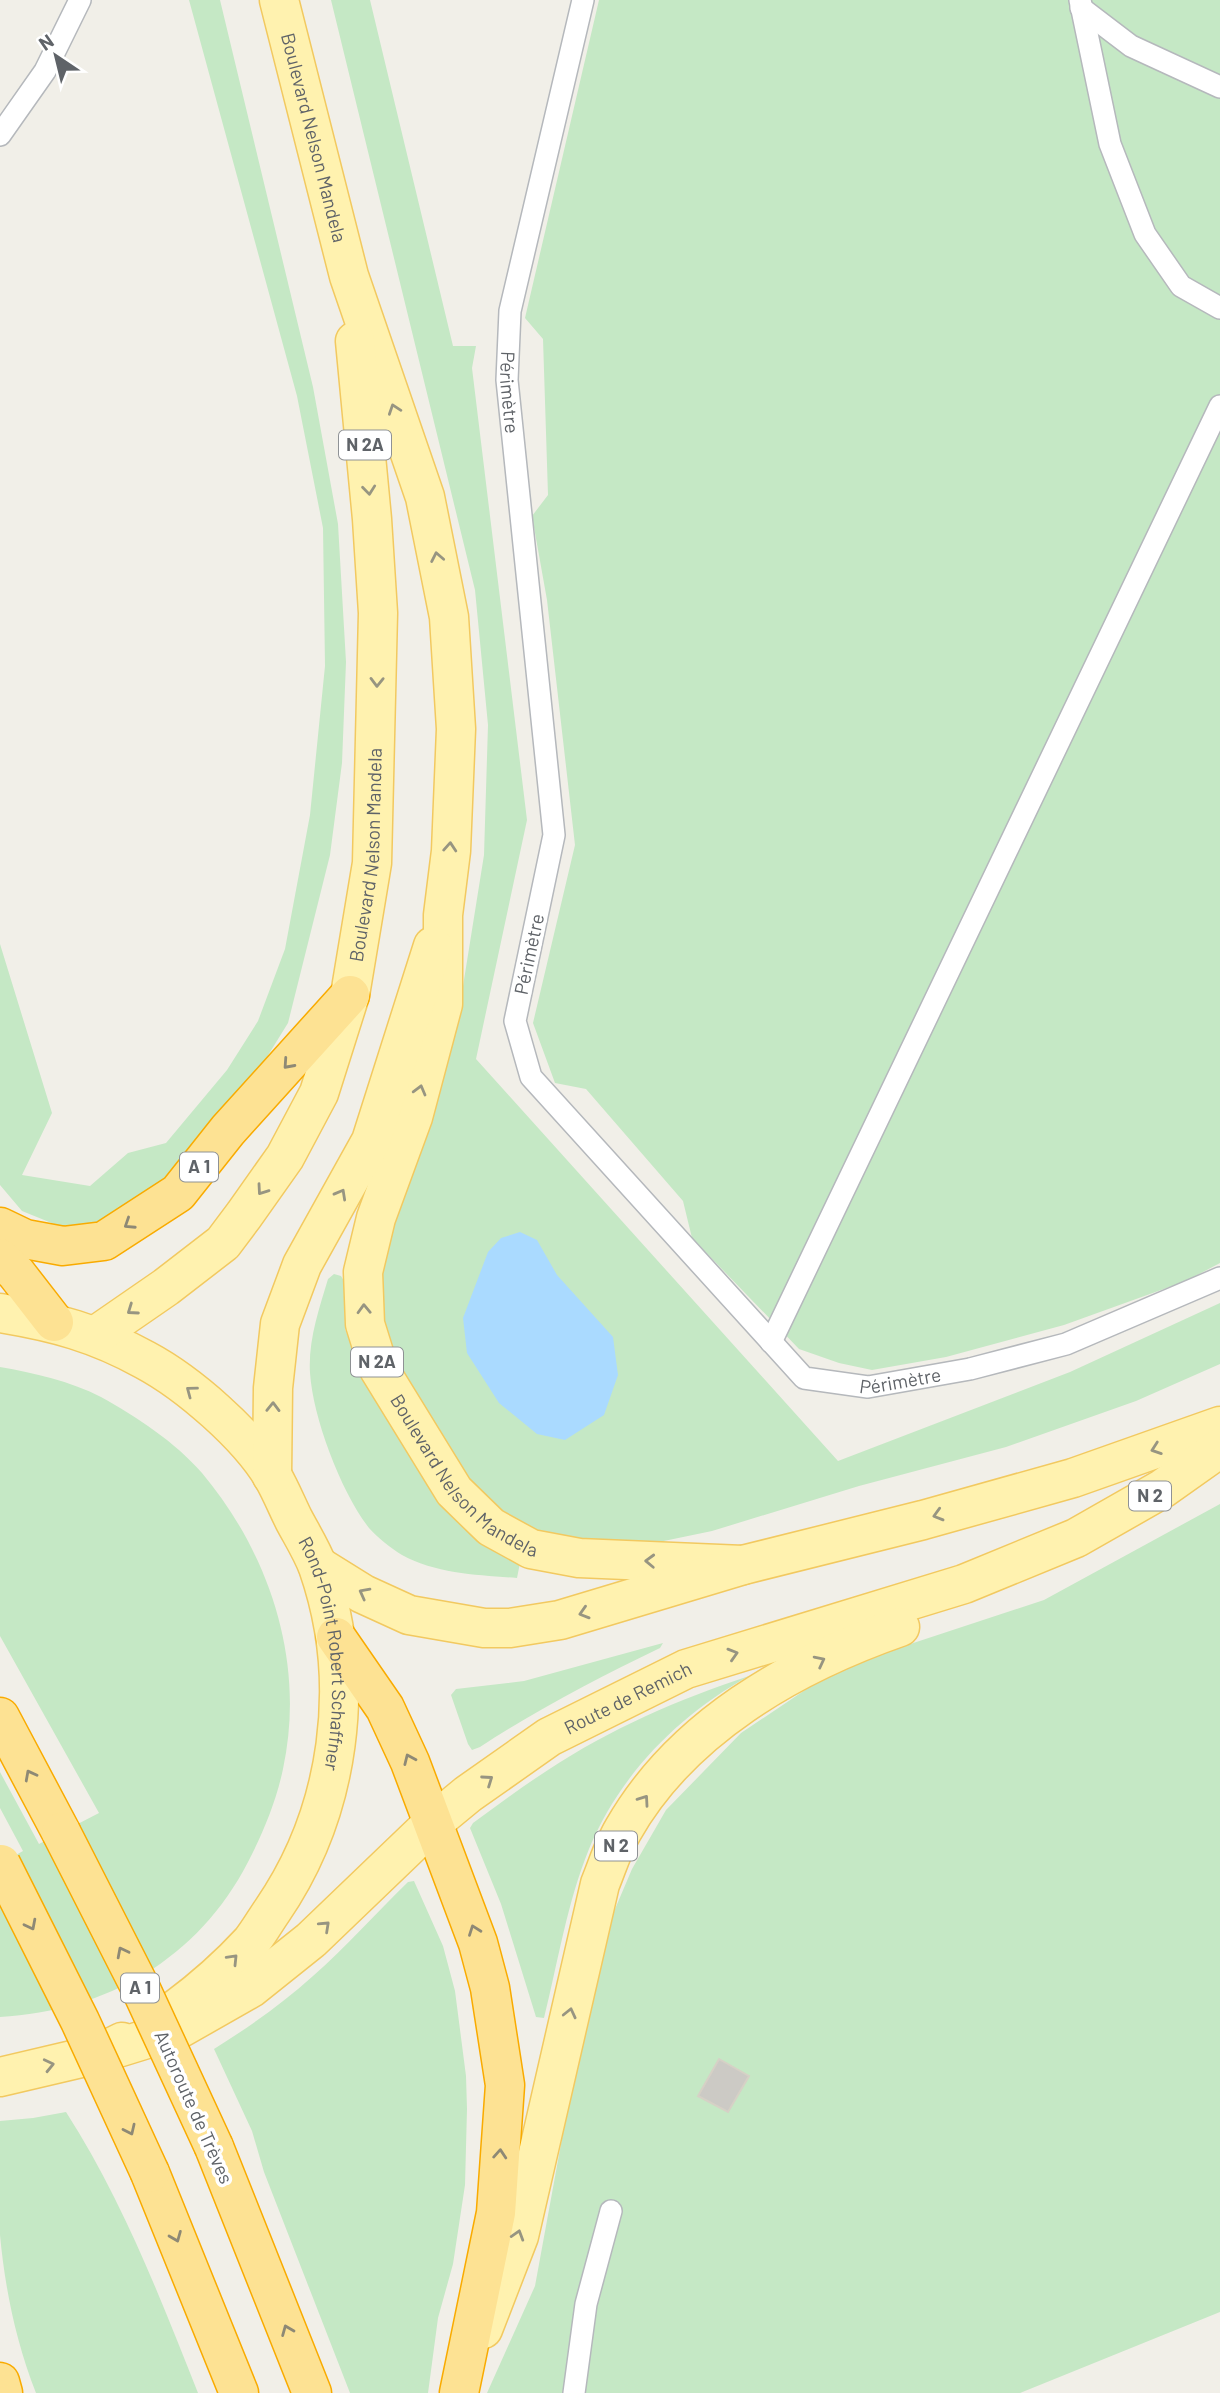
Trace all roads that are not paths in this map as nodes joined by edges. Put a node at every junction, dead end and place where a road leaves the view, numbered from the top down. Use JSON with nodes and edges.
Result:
{"nodes":[{"id":1,"x":80,"y":0,"type":"edge"},
{"id":2,"x":279,"y":0,"type":"edge"},
{"id":3,"x":583,"y":0,"type":"edge"},
{"id":4,"x":1081,"y":4,"type":"edge"},
{"id":5,"x":1220,"y":87,"type":"edge"},
{"id":6,"x":0,"y":135,"type":"edge"},
{"id":7,"x":349,"y":276,"type":"junction"},
{"id":8,"x":1220,"y":308,"type":"edge"},
{"id":9,"x":1220,"y":406,"type":"edge"},
{"id":10,"x":443,"y":915,"type":"junction"},
{"id":11,"x":350,"y":995,"type":"junction"},
{"id":12,"x":0,"y":1227,"type":"edge"},
{"id":13,"x":0,"y":1258,"type":"edge"},
{"id":14,"x":1220,"y":1278,"type":"edge"},
{"id":15,"x":0,"y":1313,"type":"edge"},
{"id":16,"x":54,"y":1322,"type":"junction"},
{"id":17,"x":95,"y":1336,"type":"junction"},
{"id":18,"x":771,"y":1342,"type":"junction"},
{"id":19,"x":1220,"y":1426,"type":"edge"},
{"id":20,"x":1220,"y":1448,"type":"edge"},
{"id":21,"x":272,"y":1476,"type":"junction"},
{"id":22,"x":1076,"y":1538,"type":"junction"},
{"id":23,"x":743,"y":1565,"type":"junction"},
{"id":24,"x":318,"y":1566,"type":"junction"},
{"id":25,"x":335,"y":1637,"type":"junction"},
{"id":26,"x":0,"y":1717,"type":"edge"},
{"id":27,"x":434,"y":1822,"type":"junction"},
{"id":28,"x":0,"y":1863,"type":"edge"},
{"id":29,"x":98,"y":2054,"type":"junction"},
{"id":30,"x":0,"y":2077,"type":"edge"},
{"id":31,"x":611,"y":2211,"type":"dead end"},
{"id":32,"x":0,"y":2382,"type":"edge"},
{"id":33,"x":459,"y":2392,"type":"edge"},
{"id":34,"x":3,"y":2393,"type":"edge"},
{"id":35,"x":239,"y":2393,"type":"edge"},
{"id":36,"x":313,"y":2393,"type":"edge"},
{"id":37,"x":574,"y":2393,"type":"edge"}],
"edges":[{"from":1,"to":6,"type":"lane"},
{"from":2,"to":7,"type":"main road","name":"Boulevard Nelson Mandela","number":"N 2A"},
{"from":3,"to":18,"type":"lane","name":"Périmètre"},
{"from":4,"to":5,"type":"lane"},
{"from":4,"to":8,"type":"lane"},
{"from":10,"to":7,"type":"main road","name":"Boulevard Nelson Mandela","number":"N 2A","one_way":true},
{"from":7,"to":11,"type":"main road","name":"Boulevard Nelson Mandela","number":"N 2A","one_way":true},
{"from":9,"to":18,"type":"lane"},
{"from":21,"to":10,"type":"main road","name":"Boulevard Nelson Mandela","number":"N 2A","one_way":true},
{"from":23,"to":10,"type":"main road","name":"Boulevard Nelson Mandela","number":"N 2A","one_way":true},
{"from":11,"to":12,"type":"highway","number":"A 1","one_way":true},
{"from":11,"to":17,"type":"main road","name":"Boulevard Nelson Mandela","number":"N 2A","one_way":true},
{"from":13,"to":16,"type":"highway"},
{"from":14,"to":18,"type":"lane","name":"Périmètre"},
{"from":15,"to":16,"type":"main road","name":"Rond-Point Robert Schaffner"},
{"from":16,"to":17,"type":"main road","name":"Rond-Point Robert Schaffner"},
{"from":21,"to":17,"type":"main road","name":"Rond-Point Robert Schaffner","one_way":true},
{"from":19,"to":23,"type":"main road","number":"N 2","one_way":true},
{"from":20,"to":22,"type":"main road","name":"Route de Remich","number":"N 2"},
{"from":21,"to":24,"type":"main road","name":"Rond-Point Robert Schaffner"},
{"from":27,"to":22,"type":"main road","name":"Route de Remich","number":"N 2","one_way":true},
{"from":33,"to":22,"type":"main road","number":"N 2","one_way":true},
{"from":23,"to":24,"type":"main road","number":"N 2","one_way":true},
{"from":24,"to":25,"type":"main road","name":"Rond-Point Robert Schaffner"},
{"from":27,"to":25,"type":"highway","number":"N 2","one_way":true},
{"from":29,"to":25,"type":"main road","name":"Rond-Point Robert Schaffner","one_way":true},
{"from":36,"to":26,"type":"highway","name":"Autoroute de Trèves","number":"A 1","one_way":true,"bridge":true},
{"from":29,"to":27,"type":"main road","name":"Route de Remich","number":"N 2","one_way":true},
{"from":33,"to":27,"type":"highway","number":"N 2","one_way":true},
{"from":28,"to":35,"type":"highway","one_way":true,"bridge":true},
{"from":30,"to":29,"type":"main road","name":"Rond-Point Robert Schaffner","one_way":true},
{"from":31,"to":37,"type":"lane"},
{"from":32,"to":34,"type":"highway"}]}
